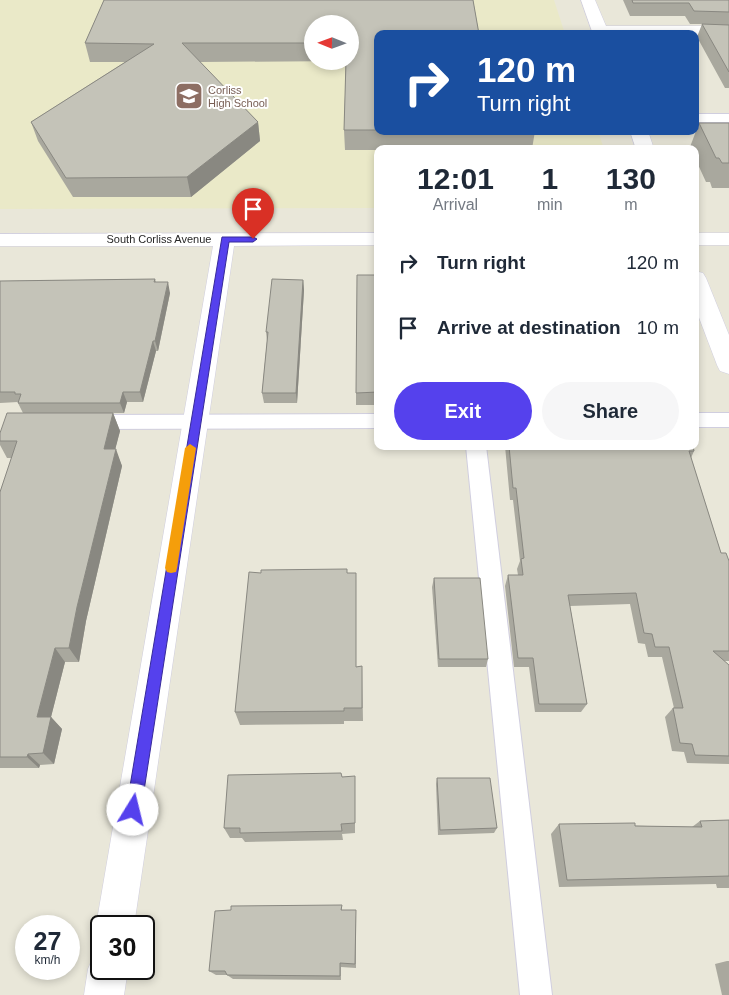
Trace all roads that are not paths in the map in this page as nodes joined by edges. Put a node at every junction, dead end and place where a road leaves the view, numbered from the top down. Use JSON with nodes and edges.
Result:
{"nodes":[{"id":1,"x":588,"y":0,"type":"edge"},
{"id":2,"x":600,"y":30,"type":"edge"},
{"id":3,"x":699,"y":31,"type":"edge"},
{"id":4,"x":729,"y":31,"type":"edge"},
{"id":5,"x":699,"y":118,"type":"edge"},
{"id":6,"x":729,"y":118,"type":"edge"},
{"id":7,"x":225,"y":239,"type":"junction"},
{"id":8,"x":374,"y":239,"type":"edge"},
{"id":9,"x":729,"y":239,"type":"edge"},
{"id":10,"x":0,"y":240,"type":"edge"},
{"id":11,"x":699,"y":240,"type":"edge"},
{"id":12,"x":699,"y":288,"type":"edge"},
{"id":13,"x":729,"y":365,"type":"edge"},
{"id":14,"x":699,"y":420,"type":"edge"},
{"id":15,"x":729,"y":420,"type":"edge"},
{"id":16,"x":374,"y":421,"type":"edge"},
{"id":17,"x":69,"y":422,"type":"edge"},
{"id":18,"x":194,"y":422,"type":"junction"},
{"id":19,"x":476,"y":450,"type":"edge"},
{"id":20,"x":117,"y":915,"type":"edge"},
{"id":21,"x":106,"y":980,"type":"edge"},
{"id":22,"x":104,"y":995,"type":"edge"},
{"id":23,"x":536,"y":995,"type":"edge"}],
"edges":[{"from":1,"to":2,"type":"street"},
{"from":3,"to":4,"type":"street"},
{"from":5,"to":6,"type":"lane"},
{"from":7,"to":8,"type":"street","name":"South Corliss Avenue"},
{"from":7,"to":10,"type":"street","name":"South Corliss Avenue"},
{"from":7,"to":18,"type":"street"},
{"from":9,"to":11,"type":"street"},
{"from":12,"to":13,"type":"street"},
{"from":14,"to":15,"type":"lane"},
{"from":16,"to":18,"type":"lane"},
{"from":17,"to":18,"type":"lane"},
{"from":18,"to":20,"type":"street"},
{"from":19,"to":23,"type":"lane"},
{"from":21,"to":22,"type":"street"}]}
